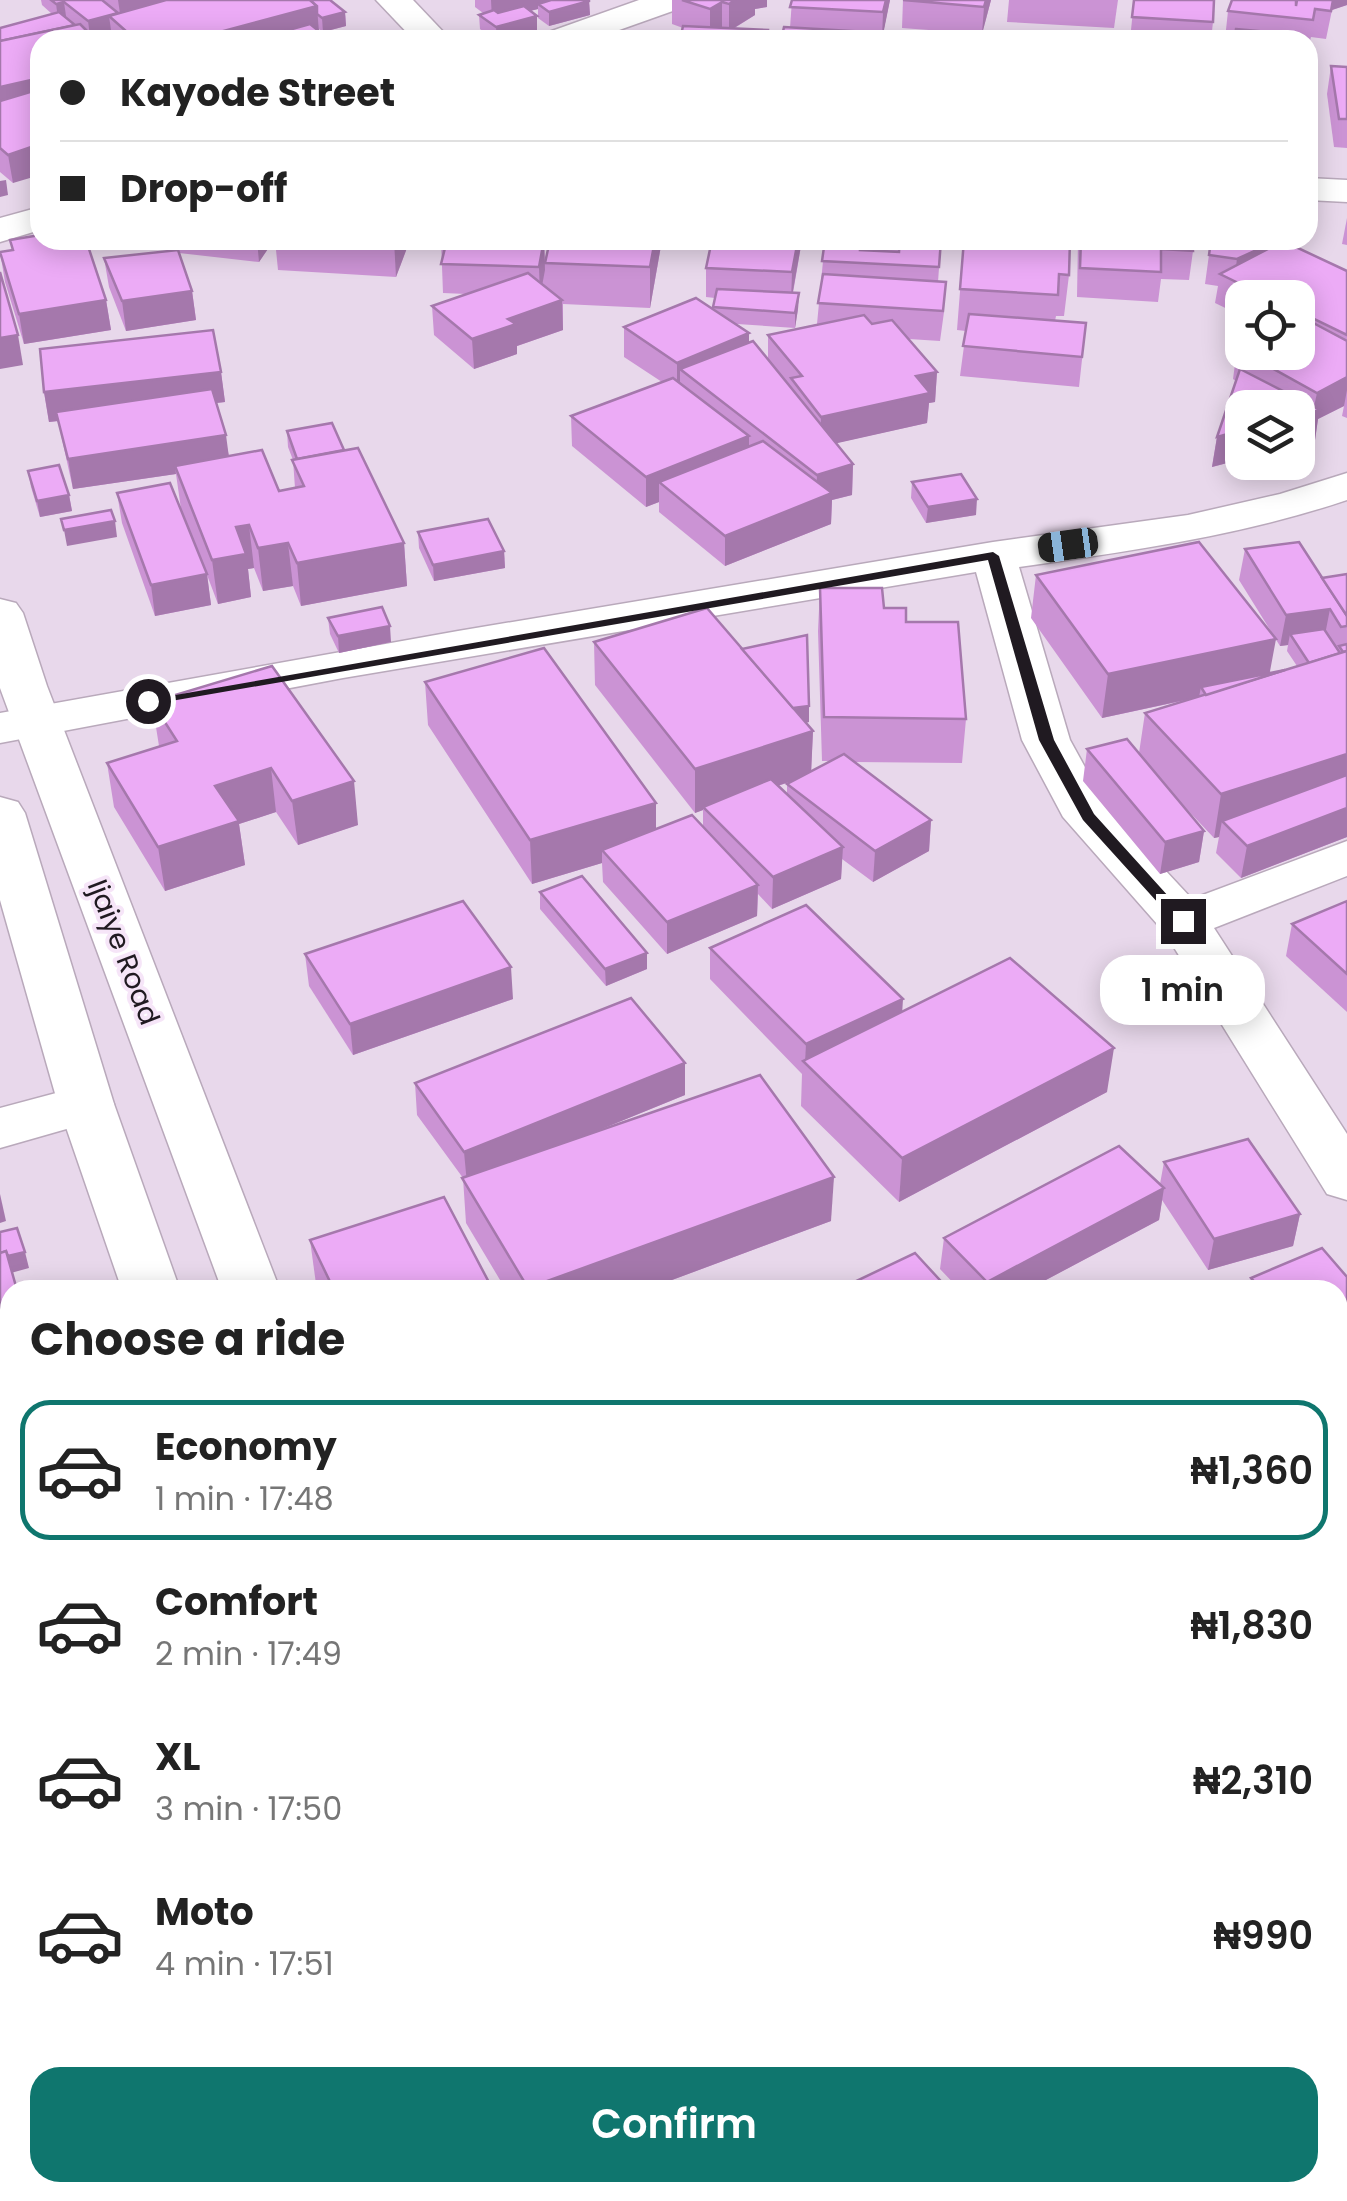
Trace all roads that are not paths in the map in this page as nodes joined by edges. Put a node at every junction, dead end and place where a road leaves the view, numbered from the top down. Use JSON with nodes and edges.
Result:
{"nodes":[{"id":1,"x":393,"y":0,"type":"edge"},
{"id":2,"x":672,"y":0,"type":"edge"},
{"id":3,"x":424,"y":30,"type":"edge"},
{"id":4,"x":586,"y":30,"type":"edge"},
{"id":5,"x":30,"y":221,"type":"edge"},
{"id":6,"x":0,"y":230,"type":"edge"},
{"id":7,"x":1347,"y":486,"type":"edge"},
{"id":8,"x":993,"y":556,"type":"junction"},
{"id":9,"x":0,"y":613,"type":"edge"},
{"id":10,"x":15,"y":707,"type":"edge"},
{"id":11,"x":0,"y":814,"type":"edge"},
{"id":12,"x":1347,"y":858,"type":"edge"},
{"id":13,"x":1183,"y":921,"type":"junction"},
{"id":14,"x":86,"y":1104,"type":"junction"},
{"id":15,"x":0,"y":1128,"type":"edge"},
{"id":16,"x":1347,"y":1179,"type":"edge"},
{"id":17,"x":148,"y":1280,"type":"edge"},
{"id":18,"x":247,"y":1280,"type":"edge"}],
"edges":[{"from":1,"to":3,"type":"street"},
{"from":2,"to":4,"type":"street"},
{"from":5,"to":6,"type":"street"},
{"from":7,"to":8,"type":"street"},
{"from":8,"to":10,"type":"street"},
{"from":8,"to":13,"type":"street"},
{"from":9,"to":10,"type":"street","name":"Ijaiye Road"},
{"from":10,"to":18,"type":"street","name":"Ijaiye Road"},
{"from":11,"to":14,"type":"street"},
{"from":12,"to":13,"type":"street"},
{"from":13,"to":16,"type":"street"},
{"from":14,"to":15,"type":"street"},
{"from":14,"to":17,"type":"street"}]}
